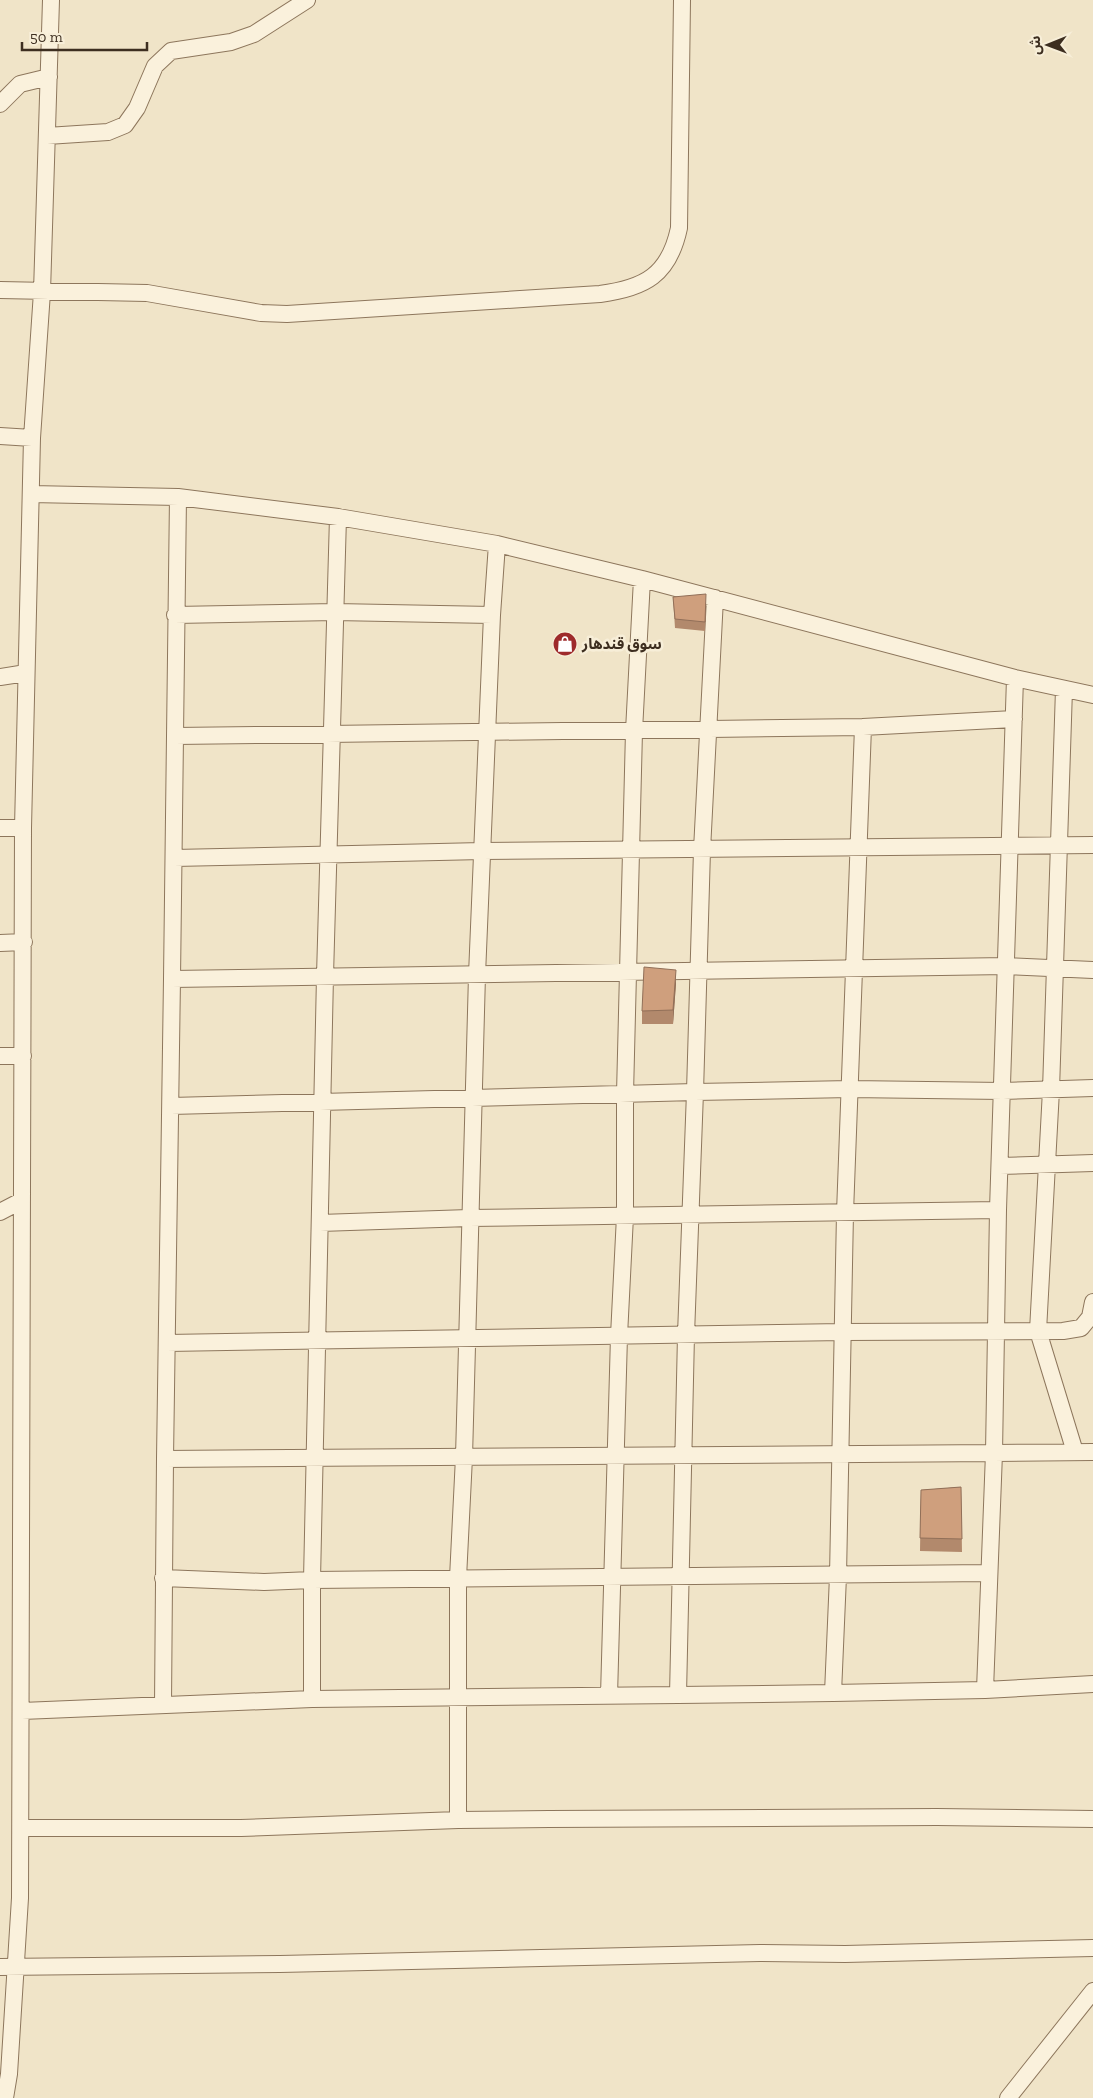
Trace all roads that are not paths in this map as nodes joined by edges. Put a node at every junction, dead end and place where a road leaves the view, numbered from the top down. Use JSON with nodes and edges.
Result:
{"nodes":[{"id":1,"x":51,"y":0,"type":"edge"},
{"id":2,"x":307,"y":0,"type":"edge"},
{"id":3,"x":682,"y":0,"type":"edge"},
{"id":4,"x":49,"y":77,"type":"junction"},
{"id":5,"x":0,"y":104,"type":"edge"},
{"id":6,"x":47,"y":136,"type":"junction"},
{"id":7,"x":0,"y":290,"type":"edge"},
{"id":8,"x":42,"y":292,"type":"junction"},
{"id":9,"x":0,"y":436,"type":"edge"},
{"id":10,"x":32,"y":438,"type":"junction"},
{"id":11,"x":31,"y":494,"type":"junction"},
{"id":12,"x":178,"y":497,"type":"junction"},
{"id":13,"x":338,"y":516,"type":"junction"},
{"id":14,"x":497,"y":544,"type":"junction"},
{"id":15,"x":642,"y":579,"type":"junction"},
{"id":16,"x":715,"y":598,"type":"junction"},
{"id":17,"x":335,"y":612,"type":"junction"},
{"id":18,"x":175,"y":615,"type":"junction"},
{"id":19,"x":492,"y":615,"type":"junction"},
{"id":20,"x":26,"y":673,"type":"junction"},
{"id":21,"x":0,"y":677,"type":"edge"},
{"id":22,"x":1015,"y":678,"type":"junction"},
{"id":23,"x":1064,"y":689,"type":"junction"},
{"id":24,"x":1093,"y":694,"type":"edge"},
{"id":25,"x":1014,"y":719,"type":"junction"},
{"id":26,"x":863,"y":727,"type":"junction"},
{"id":27,"x":634,"y":730,"type":"junction"},
{"id":28,"x":709,"y":730,"type":"junction"},
{"id":29,"x":486,"y":731,"type":"junction"},
{"id":30,"x":331,"y":733,"type":"junction"},
{"id":31,"x":175,"y":736,"type":"junction"},
{"id":32,"x":0,"y":828,"type":"edge"},
{"id":33,"x":23,"y":828,"type":"junction"},
{"id":34,"x":1061,"y":845,"type":"junction"},
{"id":35,"x":1093,"y":845,"type":"edge"},
{"id":36,"x":1009,"y":846,"type":"junction"},
{"id":37,"x":857,"y":848,"type":"junction"},
{"id":38,"x":702,"y":850,"type":"junction"},
{"id":39,"x":482,"y":851,"type":"junction"},
{"id":40,"x":633,"y":851,"type":"junction"},
{"id":41,"x":328,"y":855,"type":"junction"},
{"id":42,"x":174,"y":858,"type":"junction"},
{"id":43,"x":24,"y":942,"type":"junction"},
{"id":44,"x":0,"y":943,"type":"edge"},
{"id":45,"x":1006,"y":966,"type":"junction"},
{"id":46,"x":1054,"y":968,"type":"junction"},
{"id":47,"x":852,"y":969,"type":"junction"},
{"id":48,"x":1093,"y":970,"type":"edge"},
{"id":49,"x":699,"y":972,"type":"junction"},
{"id":50,"x":628,"y":973,"type":"junction"},
{"id":51,"x":477,"y":975,"type":"junction"},
{"id":52,"x":325,"y":976,"type":"junction"},
{"id":53,"x":172,"y":978,"type":"junction"},
{"id":54,"x":0,"y":1056,"type":"edge"},
{"id":55,"x":23,"y":1056,"type":"junction"},
{"id":56,"x":1093,"y":1088,"type":"edge"},
{"id":57,"x":850,"y":1089,"type":"junction"},
{"id":58,"x":1051,"y":1090,"type":"junction"},
{"id":59,"x":1003,"y":1091,"type":"junction"},
{"id":60,"x":695,"y":1092,"type":"junction"},
{"id":61,"x":625,"y":1094,"type":"junction"},
{"id":62,"x":474,"y":1098,"type":"junction"},
{"id":63,"x":323,"y":1102,"type":"junction"},
{"id":64,"x":171,"y":1106,"type":"junction"},
{"id":65,"x":1093,"y":1163,"type":"edge"},
{"id":66,"x":1047,"y":1164,"type":"junction"},
{"id":67,"x":1000,"y":1166,"type":"junction"},
{"id":68,"x":21,"y":1202,"type":"junction"},
{"id":69,"x":998,"y":1210,"type":"junction"},
{"id":70,"x":0,"y":1212,"type":"edge"},
{"id":71,"x":845,"y":1213,"type":"junction"},
{"id":72,"x":692,"y":1215,"type":"junction"},
{"id":73,"x":626,"y":1216,"type":"junction"},
{"id":74,"x":470,"y":1218,"type":"junction"},
{"id":75,"x":320,"y":1223,"type":"junction"},
{"id":76,"x":1093,"y":1302,"type":"edge"},
{"id":77,"x":997,"y":1331,"type":"junction"},
{"id":78,"x":1038,"y":1331,"type":"junction"},
{"id":79,"x":843,"y":1332,"type":"junction"},
{"id":80,"x":686,"y":1335,"type":"junction"},
{"id":81,"x":619,"y":1336,"type":"junction"},
{"id":82,"x":466,"y":1339,"type":"junction"},
{"id":83,"x":318,"y":1340,"type":"junction"},
{"id":84,"x":167,"y":1343,"type":"junction"},
{"id":85,"x":1075,"y":1452,"type":"junction"},
{"id":86,"x":1093,"y":1452,"type":"edge"},
{"id":87,"x":683,"y":1453,"type":"junction"},
{"id":88,"x":840,"y":1453,"type":"junction"},
{"id":89,"x":994,"y":1453,"type":"junction"},
{"id":90,"x":617,"y":1454,"type":"junction"},
{"id":91,"x":464,"y":1457,"type":"junction"},
{"id":92,"x":165,"y":1458,"type":"junction"},
{"id":93,"x":316,"y":1458,"type":"junction"},
{"id":94,"x":988,"y":1573,"type":"junction"},
{"id":95,"x":681,"y":1576,"type":"junction"},
{"id":96,"x":838,"y":1576,"type":"junction"},
{"id":97,"x":614,"y":1577,"type":"junction"},
{"id":98,"x":163,"y":1578,"type":"junction"},
{"id":99,"x":458,"y":1578,"type":"junction"},
{"id":100,"x":312,"y":1580,"type":"junction"},
{"id":101,"x":1093,"y":1684,"type":"edge"},
{"id":102,"x":985,"y":1690,"type":"junction"},
{"id":103,"x":833,"y":1693,"type":"junction"},
{"id":104,"x":678,"y":1695,"type":"junction"},
{"id":105,"x":609,"y":1696,"type":"junction"},
{"id":106,"x":458,"y":1697,"type":"junction"},
{"id":107,"x":312,"y":1699,"type":"junction"},
{"id":108,"x":163,"y":1705,"type":"junction"},
{"id":109,"x":22,"y":1711,"type":"junction"},
{"id":110,"x":1093,"y":1819,"type":"edge"},
{"id":111,"x":458,"y":1820,"type":"junction"},
{"id":112,"x":21,"y":1828,"type":"junction"},
{"id":113,"x":1093,"y":1948,"type":"edge"},
{"id":114,"x":8,"y":1966,"type":"edge"},
{"id":115,"x":1093,"y":1991,"type":"edge"},
{"id":116,"x":5,"y":2098,"type":"edge"},
{"id":117,"x":1008,"y":2098,"type":"edge"}],
"edges":[{"from":1,"to":4,"type":"street"},
{"from":2,"to":6,"type":"street"},
{"from":3,"to":8,"type":"street"},
{"from":4,"to":5,"type":"street"},
{"from":4,"to":6,"type":"street"},
{"from":6,"to":8,"type":"street"},
{"from":7,"to":8,"type":"street"},
{"from":8,"to":10,"type":"street"},
{"from":9,"to":10,"type":"street"},
{"from":10,"to":11,"type":"street"},
{"from":11,"to":12,"type":"street"},
{"from":11,"to":20,"type":"street"},
{"from":12,"to":13,"type":"street"},
{"from":12,"to":18,"type":"street"},
{"from":13,"to":14,"type":"street"},
{"from":13,"to":17,"type":"street"},
{"from":14,"to":15,"type":"street"},
{"from":14,"to":19,"type":"street"},
{"from":15,"to":16,"type":"street"},
{"from":15,"to":27,"type":"street"},
{"from":16,"to":22,"type":"street"},
{"from":16,"to":28,"type":"street"},
{"from":17,"to":18,"type":"street"},
{"from":17,"to":19,"type":"street"},
{"from":17,"to":30,"type":"street"},
{"from":18,"to":31,"type":"street"},
{"from":19,"to":29,"type":"street"},
{"from":20,"to":21,"type":"street"},
{"from":20,"to":33,"type":"street"},
{"from":22,"to":23,"type":"street"},
{"from":22,"to":25,"type":"street"},
{"from":23,"to":24,"type":"street"},
{"from":23,"to":34,"type":"street"},
{"from":25,"to":26,"type":"street"},
{"from":25,"to":36,"type":"street"},
{"from":26,"to":28,"type":"street"},
{"from":26,"to":37,"type":"street"},
{"from":27,"to":28,"type":"street"},
{"from":27,"to":29,"type":"street"},
{"from":27,"to":40,"type":"street"},
{"from":28,"to":38,"type":"street"},
{"from":29,"to":30,"type":"street"},
{"from":29,"to":39,"type":"street"},
{"from":30,"to":31,"type":"street"},
{"from":30,"to":41,"type":"street"},
{"from":31,"to":42,"type":"street"},
{"from":32,"to":33,"type":"street"},
{"from":33,"to":43,"type":"street"},
{"from":34,"to":35,"type":"street"},
{"from":34,"to":36,"type":"street"},
{"from":34,"to":46,"type":"street"},
{"from":36,"to":37,"type":"street"},
{"from":36,"to":45,"type":"street"},
{"from":37,"to":38,"type":"street"},
{"from":37,"to":47,"type":"street"},
{"from":38,"to":40,"type":"street"},
{"from":38,"to":49,"type":"street"},
{"from":39,"to":40,"type":"street"},
{"from":39,"to":41,"type":"street"},
{"from":39,"to":51,"type":"street"},
{"from":40,"to":50,"type":"street"},
{"from":41,"to":42,"type":"street"},
{"from":41,"to":52,"type":"street"},
{"from":42,"to":53,"type":"street"},
{"from":43,"to":44,"type":"street"},
{"from":43,"to":55,"type":"street"},
{"from":45,"to":46,"type":"street"},
{"from":45,"to":47,"type":"street"},
{"from":45,"to":59,"type":"street"},
{"from":46,"to":48,"type":"street"},
{"from":46,"to":58,"type":"street"},
{"from":47,"to":49,"type":"street"},
{"from":47,"to":57,"type":"street"},
{"from":49,"to":50,"type":"street"},
{"from":49,"to":60,"type":"street"},
{"from":50,"to":51,"type":"street"},
{"from":50,"to":61,"type":"street"},
{"from":51,"to":52,"type":"street"},
{"from":51,"to":62,"type":"street"},
{"from":52,"to":53,"type":"street"},
{"from":52,"to":63,"type":"street"},
{"from":53,"to":64,"type":"street"},
{"from":54,"to":55,"type":"street"},
{"from":55,"to":68,"type":"street"},
{"from":56,"to":58,"type":"street"},
{"from":57,"to":59,"type":"street"},
{"from":57,"to":60,"type":"street"},
{"from":57,"to":71,"type":"street"},
{"from":58,"to":59,"type":"street"},
{"from":58,"to":66,"type":"street"},
{"from":59,"to":67,"type":"street"},
{"from":60,"to":61,"type":"street"},
{"from":60,"to":72,"type":"street"},
{"from":61,"to":62,"type":"street"},
{"from":61,"to":73,"type":"street"},
{"from":62,"to":63,"type":"street"},
{"from":62,"to":74,"type":"street"},
{"from":63,"to":64,"type":"street"},
{"from":63,"to":75,"type":"street"},
{"from":64,"to":84,"type":"street"},
{"from":65,"to":66,"type":"street"},
{"from":66,"to":67,"type":"street"},
{"from":66,"to":78,"type":"street"},
{"from":67,"to":69,"type":"street"},
{"from":68,"to":70,"type":"street"},
{"from":68,"to":109,"type":"street"},
{"from":69,"to":71,"type":"street"},
{"from":69,"to":77,"type":"street"},
{"from":71,"to":72,"type":"street"},
{"from":71,"to":79,"type":"street"},
{"from":72,"to":73,"type":"street"},
{"from":72,"to":80,"type":"street"},
{"from":73,"to":74,"type":"street"},
{"from":73,"to":81,"type":"street"},
{"from":74,"to":75,"type":"street"},
{"from":74,"to":82,"type":"street"},
{"from":75,"to":83,"type":"street"},
{"from":76,"to":78,"type":"street"},
{"from":77,"to":78,"type":"street"},
{"from":77,"to":79,"type":"street"},
{"from":77,"to":89,"type":"street"},
{"from":78,"to":85,"type":"street"},
{"from":79,"to":80,"type":"street"},
{"from":79,"to":88,"type":"street"},
{"from":80,"to":81,"type":"street"},
{"from":80,"to":87,"type":"street"},
{"from":81,"to":82,"type":"street"},
{"from":81,"to":90,"type":"street"},
{"from":82,"to":83,"type":"street"},
{"from":82,"to":91,"type":"street"},
{"from":83,"to":84,"type":"street"},
{"from":83,"to":93,"type":"street"},
{"from":84,"to":92,"type":"street"},
{"from":85,"to":86,"type":"street"},
{"from":85,"to":89,"type":"street"},
{"from":87,"to":88,"type":"street"},
{"from":87,"to":90,"type":"street"},
{"from":87,"to":95,"type":"street"},
{"from":88,"to":89,"type":"street"},
{"from":88,"to":96,"type":"street"},
{"from":89,"to":94,"type":"street"},
{"from":90,"to":91,"type":"street"},
{"from":90,"to":97,"type":"street"},
{"from":91,"to":93,"type":"street"},
{"from":91,"to":99,"type":"street"},
{"from":92,"to":93,"type":"street"},
{"from":92,"to":98,"type":"street"},
{"from":93,"to":100,"type":"street"},
{"from":94,"to":96,"type":"street"},
{"from":94,"to":102,"type":"street"},
{"from":95,"to":96,"type":"street"},
{"from":95,"to":97,"type":"street"},
{"from":95,"to":104,"type":"street"},
{"from":96,"to":103,"type":"street"},
{"from":97,"to":99,"type":"street"},
{"from":97,"to":105,"type":"street"},
{"from":98,"to":100,"type":"street"},
{"from":98,"to":108,"type":"street"},
{"from":99,"to":100,"type":"street"},
{"from":99,"to":106,"type":"street"},
{"from":100,"to":107,"type":"street"},
{"from":101,"to":102,"type":"street"},
{"from":102,"to":103,"type":"street"},
{"from":103,"to":104,"type":"street"},
{"from":104,"to":105,"type":"street"},
{"from":105,"to":106,"type":"street"},
{"from":106,"to":107,"type":"street"},
{"from":106,"to":111,"type":"street"},
{"from":107,"to":108,"type":"street"},
{"from":108,"to":109,"type":"street"},
{"from":109,"to":112,"type":"street"},
{"from":110,"to":111,"type":"street"},
{"from":111,"to":112,"type":"street"},
{"from":112,"to":114,"type":"street"},
{"from":113,"to":114,"type":"street"},
{"from":114,"to":116,"type":"street"},
{"from":115,"to":117,"type":"street"}]}
